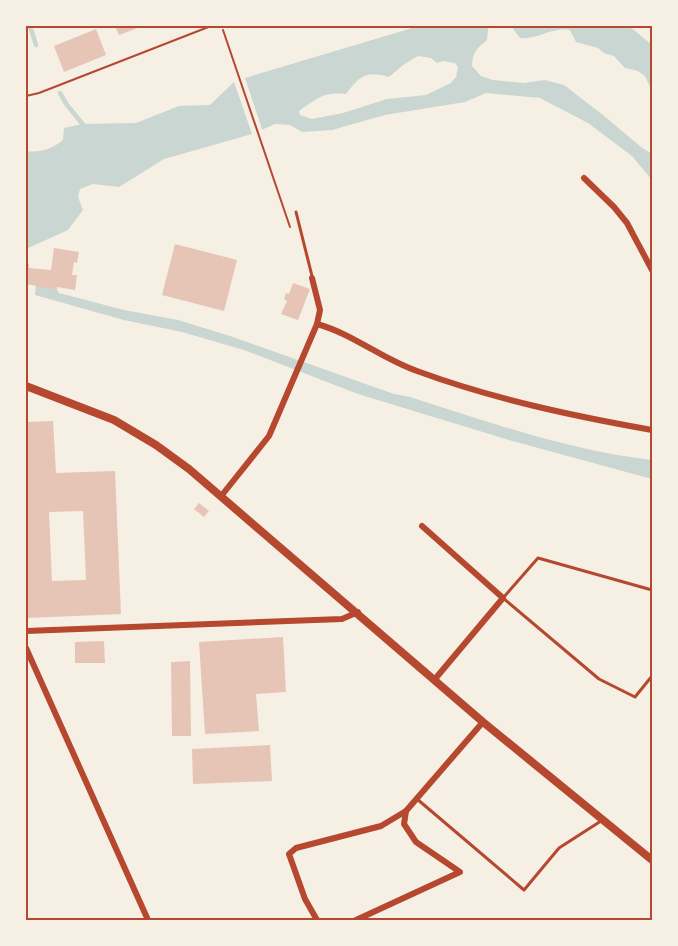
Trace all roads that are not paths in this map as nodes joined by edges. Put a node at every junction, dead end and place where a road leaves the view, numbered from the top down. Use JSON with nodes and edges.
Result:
{"nodes":[{"id":1,"x":584,"y":178,"type":"dead end"},
{"id":2,"x":296,"y":212,"type":"dead end"},
{"id":3,"x":652,"y":270,"type":"edge"},
{"id":4,"x":312,"y":278,"type":"joint"},
{"id":5,"x":318,"y":324,"type":"junction"},
{"id":6,"x":26,"y":387,"type":"edge"},
{"id":7,"x":652,"y":430,"type":"edge"},
{"id":8,"x":222,"y":495,"type":"junction"},
{"id":9,"x":422,"y":526,"type":"dead end"},
{"id":10,"x":652,"y":590,"type":"edge"},
{"id":11,"x":503,"y":598,"type":"junction"},
{"id":12,"x":358,"y":612,"type":"junction"},
{"id":13,"x":26,"y":631,"type":"edge"},
{"id":14,"x":26,"y":648,"type":"edge"},
{"id":15,"x":652,"y":676,"type":"edge"},
{"id":16,"x":435,"y":679,"type":"junction"},
{"id":17,"x":483,"y":722,"type":"junction"},
{"id":18,"x":416,"y":798,"type":"junction"},
{"id":19,"x":406,"y":811,"type":"junction"},
{"id":20,"x":603,"y":819,"type":"junction"},
{"id":21,"x":652,"y":860,"type":"edge"},
{"id":22,"x":148,"y":921,"type":"edge"},
{"id":23,"x":316,"y":921,"type":"edge"},
{"id":24,"x":356,"y":921,"type":"edge"}],
"edges":[{"from":1,"to":3,"type":"street"},
{"from":2,"to":4,"type":"lane"},
{"from":4,"to":5,"type":"street"},
{"from":5,"to":7,"type":"street"},
{"from":5,"to":8,"type":"street"},
{"from":6,"to":8,"type":"street"},
{"from":8,"to":12,"type":"street"},
{"from":9,"to":11,"type":"street"},
{"from":10,"to":11,"type":"lane"},
{"from":11,"to":15,"type":"lane"},
{"from":11,"to":16,"type":"street"},
{"from":12,"to":13,"type":"street"},
{"from":12,"to":16,"type":"street"},
{"from":14,"to":22,"type":"street"},
{"from":16,"to":17,"type":"street"},
{"from":17,"to":18,"type":"street"},
{"from":17,"to":20,"type":"street"},
{"from":18,"to":19,"type":"street"},
{"from":18,"to":20,"type":"lane"},
{"from":19,"to":23,"type":"street"},
{"from":19,"to":24,"type":"street"},
{"from":20,"to":21,"type":"street"}]}
